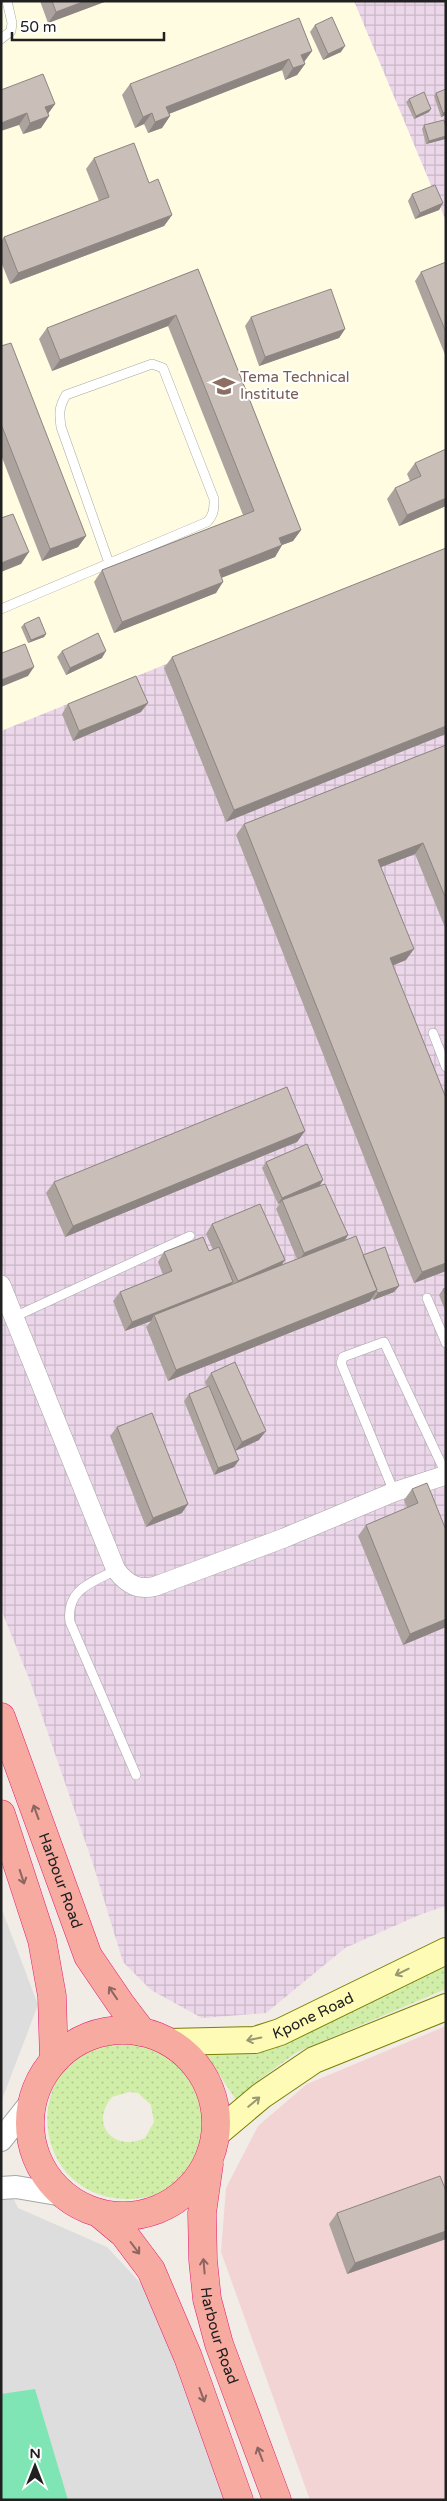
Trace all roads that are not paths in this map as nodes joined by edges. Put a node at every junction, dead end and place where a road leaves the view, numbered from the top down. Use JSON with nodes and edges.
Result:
{"nodes":[{"id":1,"x":7,"y":1,"type":"edge"},
{"id":2,"x":1,"y":39,"type":"edge"},
{"id":3,"x":109,"y":563,"type":"junction"},
{"id":4,"x":1,"y":609,"type":"edge"},
{"id":5,"x":432,"y":1033,"type":"dead end"},
{"id":6,"x":446,"y":1067,"type":"edge"},
{"id":7,"x":190,"y":1236,"type":"dead end"},
{"id":8,"x":1,"y":1285,"type":"edge"},
{"id":9,"x":428,"y":1298,"type":"dead end"},
{"id":10,"x":14,"y":1317,"type":"junction"},
{"id":11,"x":446,"y":1343,"type":"edge"},
{"id":12,"x":446,"y":1474,"type":"edge"},
{"id":13,"x":394,"y":1492,"type":"junction"},
{"id":14,"x":116,"y":1570,"type":"junction"},
{"id":15,"x":1,"y":1717,"type":"edge"},
{"id":16,"x":136,"y":1775,"type":"dead end"},
{"id":17,"x":1,"y":1814,"type":"edge"},
{"id":18,"x":446,"y":1951,"type":"edge"},
{"id":19,"x":446,"y":2007,"type":"edge"},
{"id":20,"x":142,"y":2032,"type":"junction"},
{"id":21,"x":169,"y":2042,"type":"junction"},
{"id":22,"x":54,"y":2061,"type":"junction"},
{"id":23,"x":32,"y":2101,"type":"junction"},
{"id":24,"x":217,"y":2133,"type":"junction"},
{"id":25,"x":1,"y":2140,"type":"edge"},
{"id":26,"x":209,"y":2162,"type":"junction"},
{"id":27,"x":1,"y":2188,"type":"edge"},
{"id":28,"x":63,"y":2195,"type":"junction"},
{"id":29,"x":100,"y":2214,"type":"junction"},
{"id":30,"x":239,"y":2500,"type":"edge"},
{"id":31,"x":277,"y":2500,"type":"edge"}],
"edges":[{"from":1,"to":2,"type":"lane"},
{"from":3,"to":3,"type":"lane"},
{"from":3,"to":4,"type":"lane"},
{"from":5,"to":6,"type":"lane"},
{"from":7,"to":10,"type":"lane"},
{"from":8,"to":10,"type":"street"},
{"from":9,"to":11,"type":"lane"},
{"from":10,"to":14,"type":"street"},
{"from":12,"to":13,"type":"street"},
{"from":12,"to":13,"type":"lane"},
{"from":13,"to":14,"type":"street"},
{"from":14,"to":16,"type":"lane"},
{"from":20,"to":15,"type":"highway","name":"Harbour Road","one_way":true},
{"from":17,"to":22,"type":"highway","one_way":true},
{"from":18,"to":21,"type":"main road","name":"Kpone Road","one_way":true},
{"from":24,"to":19,"type":"main road","one_way":true},
{"from":20,"to":21,"type":"highway"},
{"from":20,"to":22,"type":"highway"},
{"from":21,"to":24,"type":"highway"},
{"from":22,"to":23,"type":"highway"},
{"from":23,"to":25,"type":"street"},
{"from":23,"to":28,"type":"highway"},
{"from":24,"to":26,"type":"highway"},
{"from":26,"to":29,"type":"highway"},
{"from":31,"to":26,"type":"highway","name":"Harbour Road","one_way":true},
{"from":27,"to":28,"type":"street"},
{"from":28,"to":29,"type":"highway"},
{"from":29,"to":30,"type":"highway","one_way":true}]}
